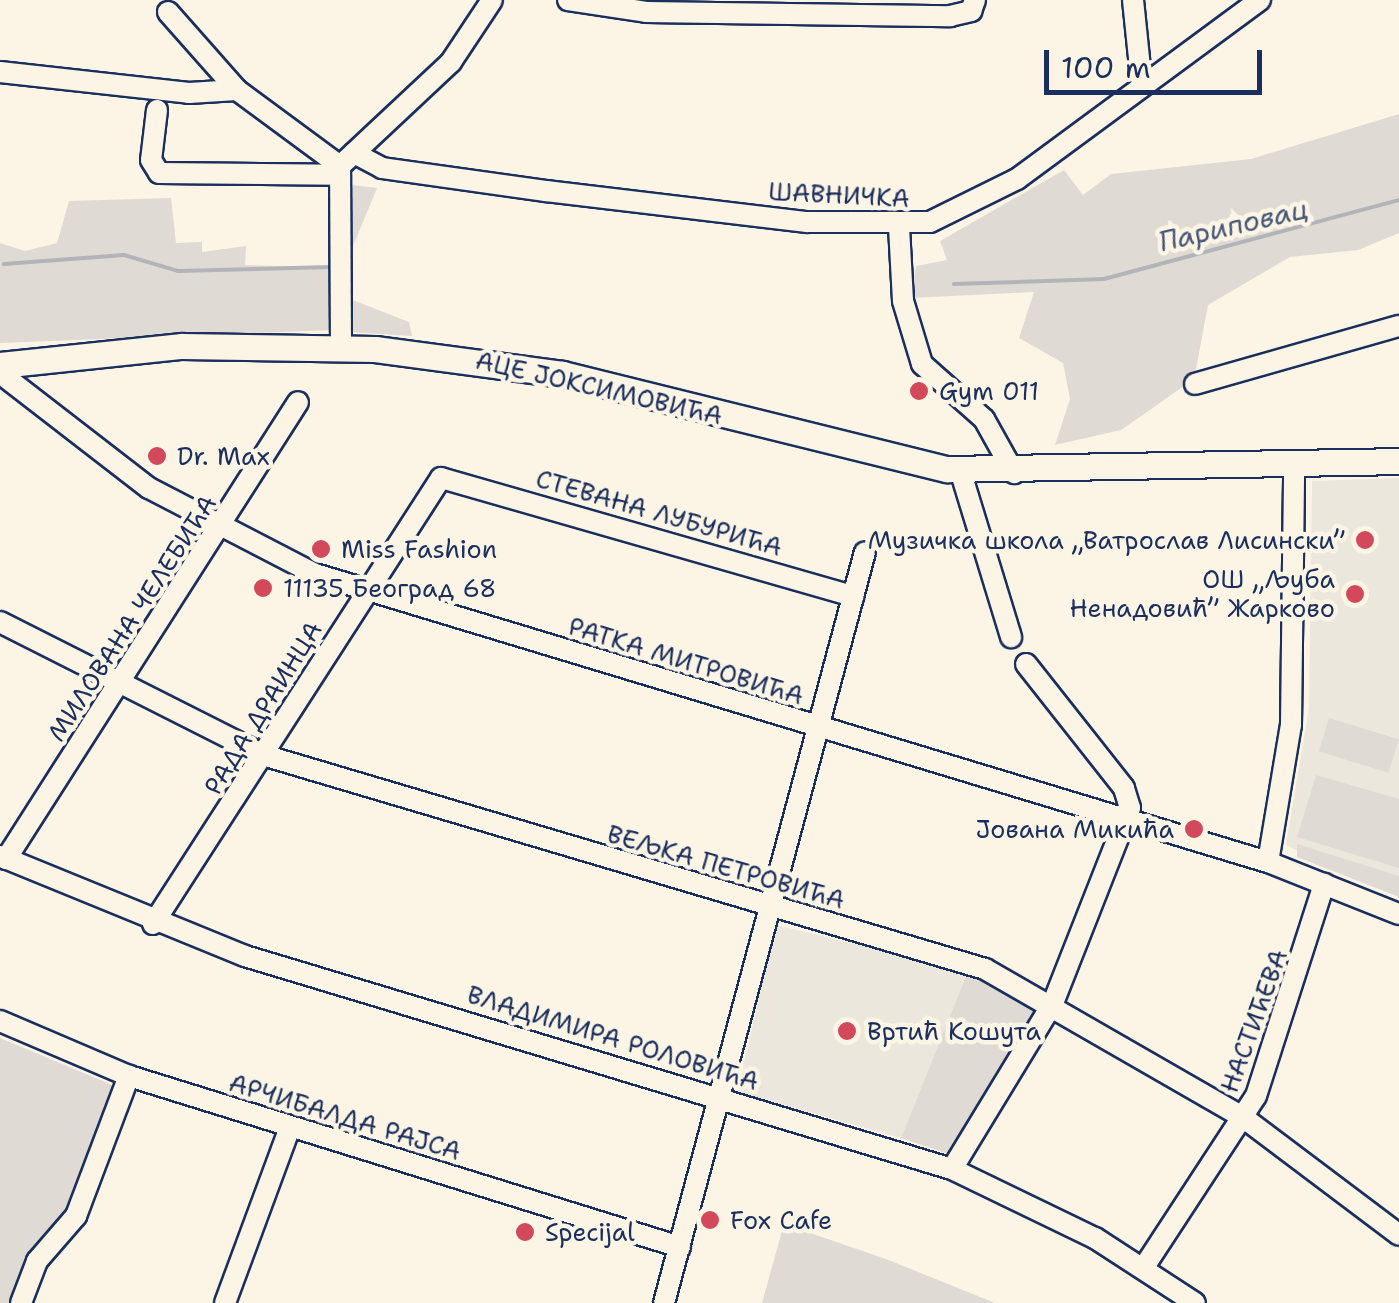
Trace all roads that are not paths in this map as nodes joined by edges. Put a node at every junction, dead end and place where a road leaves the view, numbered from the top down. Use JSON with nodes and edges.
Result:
{"nodes":[{"id":1,"x":492,"y":0,"type":"edge"},
{"id":2,"x":568,"y":0,"type":"edge"},
{"id":3,"x":975,"y":0,"type":"edge"},
{"id":4,"x":1133,"y":0,"type":"edge"},
{"id":5,"x":1260,"y":0,"type":"edge"},
{"id":6,"x":646,"y":6,"type":"edge"},
{"id":7,"x":843,"y":6,"type":"edge"},
{"id":8,"x":168,"y":12,"type":"dead end"},
{"id":9,"x":0,"y":72,"type":"edge"},
{"id":10,"x":1142,"y":87,"type":"junction"},
{"id":11,"x":238,"y":90,"type":"junction"},
{"id":12,"x":158,"y":110,"type":"dead end"},
{"id":13,"x":344,"y":164,"type":"junction"},
{"id":14,"x":900,"y":227,"type":"junction"},
{"id":15,"x":1399,"y":326,"type":"edge"},
{"id":16,"x":341,"y":347,"type":"junction"},
{"id":17,"x":0,"y":365,"type":"edge"},
{"id":18,"x":0,"y":373,"type":"edge"},
{"id":19,"x":1195,"y":384,"type":"dead end"},
{"id":20,"x":298,"y":402,"type":"dead end"},
{"id":21,"x":1399,"y":461,"type":"edge"},
{"id":22,"x":1294,"y":466,"type":"junction"},
{"id":23,"x":960,"y":470,"type":"junction"},
{"id":24,"x":1014,"y":473,"type":"junction"},
{"id":25,"x":452,"y":478,"type":"joint"},
{"id":26,"x":218,"y":530,"type":"junction"},
{"id":27,"x":865,"y":552,"type":"dead end"},
{"id":28,"x":366,"y":592,"type":"junction"},
{"id":29,"x":853,"y":596,"type":"junction"},
{"id":30,"x":0,"y":622,"type":"edge"},
{"id":31,"x":1011,"y":637,"type":"dead end"},
{"id":32,"x":1026,"y":664,"type":"dead end"},
{"id":33,"x":118,"y":687,"type":"junction"},
{"id":34,"x":816,"y":726,"type":"junction"},
{"id":35,"x":263,"y":756,"type":"junction"},
{"id":36,"x":1126,"y":821,"type":"junction"},
{"id":37,"x":3,"y":857,"type":"edge"},
{"id":38,"x":1268,"y":862,"type":"junction"},
{"id":39,"x":1324,"y":884,"type":"junction"},
{"id":40,"x":766,"y":906,"type":"junction"},
{"id":41,"x":1399,"y":914,"type":"edge"},
{"id":42,"x":153,"y":924,"type":"junction"},
{"id":43,"x":1053,"y":1003,"type":"junction"},
{"id":44,"x":0,"y":1020,"type":"edge"},
{"id":45,"x":129,"y":1076,"type":"junction"},
{"id":46,"x":718,"y":1096,"type":"junction"},
{"id":47,"x":1244,"y":1118,"type":"junction"},
{"id":48,"x":290,"y":1127,"type":"junction"},
{"id":49,"x":952,"y":1169,"type":"junction"},
{"id":50,"x":1399,"y":1235,"type":"edge"},
{"id":51,"x":680,"y":1247,"type":"junction"},
{"id":52,"x":1144,"y":1267,"type":"junction"},
{"id":53,"x":21,"y":1303,"type":"edge"},
{"id":54,"x":225,"y":1303,"type":"edge"},
{"id":55,"x":664,"y":1303,"type":"edge"},
{"id":56,"x":1195,"y":1303,"type":"edge"}],
"edges":[{"from":1,"to":13,"type":"street"},
{"from":2,"to":6,"type":"street"},
{"from":3,"to":7,"type":"street"},
{"from":4,"to":10,"type":"street"},
{"from":5,"to":10,"type":"street","name":"ШАВНИЧКА"},
{"from":6,"to":7,"type":"street"},
{"from":8,"to":11,"type":"street","name":"ШАВНИЧКА"},
{"from":9,"to":11,"type":"street"},
{"from":10,"to":14,"type":"street","name":"ШАВНИЧКА"},
{"from":11,"to":13,"type":"street","name":"ШАВНИЧКА"},
{"from":12,"to":13,"type":"street","name":"ШАВНИЧКА"},
{"from":13,"to":14,"type":"street","name":"ШАВНИЧКА"},
{"from":13,"to":16,"type":"street"},
{"from":14,"to":24,"type":"street"},
{"from":15,"to":19,"type":"street"},
{"from":16,"to":17,"type":"main road","name":"АЦЕ ЈОКСИМОВИЋА"},
{"from":16,"to":23,"type":"main road","name":"АЦЕ ЈОКСИМОВИЋА"},
{"from":18,"to":26,"type":"street","name":"РАТКА МИТРОВИЋА"},
{"from":20,"to":26,"type":"street","name":"МИЛОВАНА ЧЕЛЕБИЋА"},
{"from":21,"to":22,"type":"main road","name":"АЦЕ ЈОКСИМОВИЋА"},
{"from":22,"to":24,"type":"main road","name":"АЦЕ ЈОКСИМОВИЋА"},
{"from":22,"to":38,"type":"street"},
{"from":23,"to":24,"type":"main road","name":"АЦЕ ЈОКСИМОВИЋА"},
{"from":23,"to":31,"type":"street"},
{"from":25,"to":28,"type":"street","name":"РАДА ДРАИНЦА"},
{"from":25,"to":29,"type":"street","name":"СТЕВАНА ЛУБУРИЋА"},
{"from":26,"to":28,"type":"street","name":"РАТКА МИТРОВИЋА"},
{"from":26,"to":33,"type":"street","name":"МИЛОВАНА ЧЕЛЕБИЋА"},
{"from":27,"to":29,"type":"street"},
{"from":28,"to":34,"type":"street","name":"РАТКА МИТРОВИЋА"},
{"from":28,"to":35,"type":"street","name":"РАДА ДРАИНЦА"},
{"from":29,"to":34,"type":"street"},
{"from":30,"to":33,"type":"street","name":"ВЕЉКА ПЕТРОВИЋА"},
{"from":32,"to":36,"type":"street"},
{"from":33,"to":35,"type":"street","name":"ВЕЉКА ПЕТРОВИЋА"},
{"from":33,"to":37,"type":"street","name":"МИЛОВАНА ЧЕЛЕБИЋА"},
{"from":34,"to":36,"type":"street","name":"РАТКА МИТРОВИЋА"},
{"from":34,"to":40,"type":"street"},
{"from":35,"to":40,"type":"street","name":"ВЕЉКА ПЕТРОВИЋА"},
{"from":35,"to":42,"type":"street","name":"РАДА ДРАИНЦА"},
{"from":36,"to":38,"type":"street","name":"РАТКА МИТРОВИЋА"},
{"from":36,"to":43,"type":"street"},
{"from":37,"to":42,"type":"street","name":"ВЛАДИМИРА РОЛОВИЋА"},
{"from":38,"to":39,"type":"street","name":"РАТКА МИТРОВИЋА"},
{"from":39,"to":41,"type":"street","name":"РАТКА МИТРОВИЋА"},
{"from":39,"to":47,"type":"street","name":"НАСТИЋЕВА"},
{"from":40,"to":43,"type":"street","name":"ВЕЉКА ПЕТРОВИЋА"},
{"from":40,"to":46,"type":"street"},
{"from":42,"to":46,"type":"street","name":"ВЛАДИМИРА РОЛОВИЋА"},
{"from":43,"to":47,"type":"street","name":"ВЕЉКА ПЕТРОВИЋА"},
{"from":43,"to":49,"type":"street"},
{"from":44,"to":45,"type":"street","name":"АРЧИБАЛДА РАЈСА"},
{"from":45,"to":48,"type":"street","name":"АРЧИБАЛДА РАЈСА"},
{"from":45,"to":53,"type":"street"},
{"from":46,"to":49,"type":"street","name":"ВЛАДИМИРА РОЛОВИЋА"},
{"from":46,"to":51,"type":"street"},
{"from":47,"to":50,"type":"street","name":"ВЕЉКА ПЕТРОВИЋА"},
{"from":47,"to":52,"type":"street","name":"НАСТИЋЕВА"},
{"from":48,"to":51,"type":"street","name":"АРЧИБАЛДА РАЈСА"},
{"from":48,"to":54,"type":"street"},
{"from":49,"to":52,"type":"street","name":"ВЛАДИМИРА РОЛОВИЋА"},
{"from":51,"to":55,"type":"street"},
{"from":52,"to":56,"type":"street","name":"ВЛАДИМИРА РОЛОВИЋА"}]}
